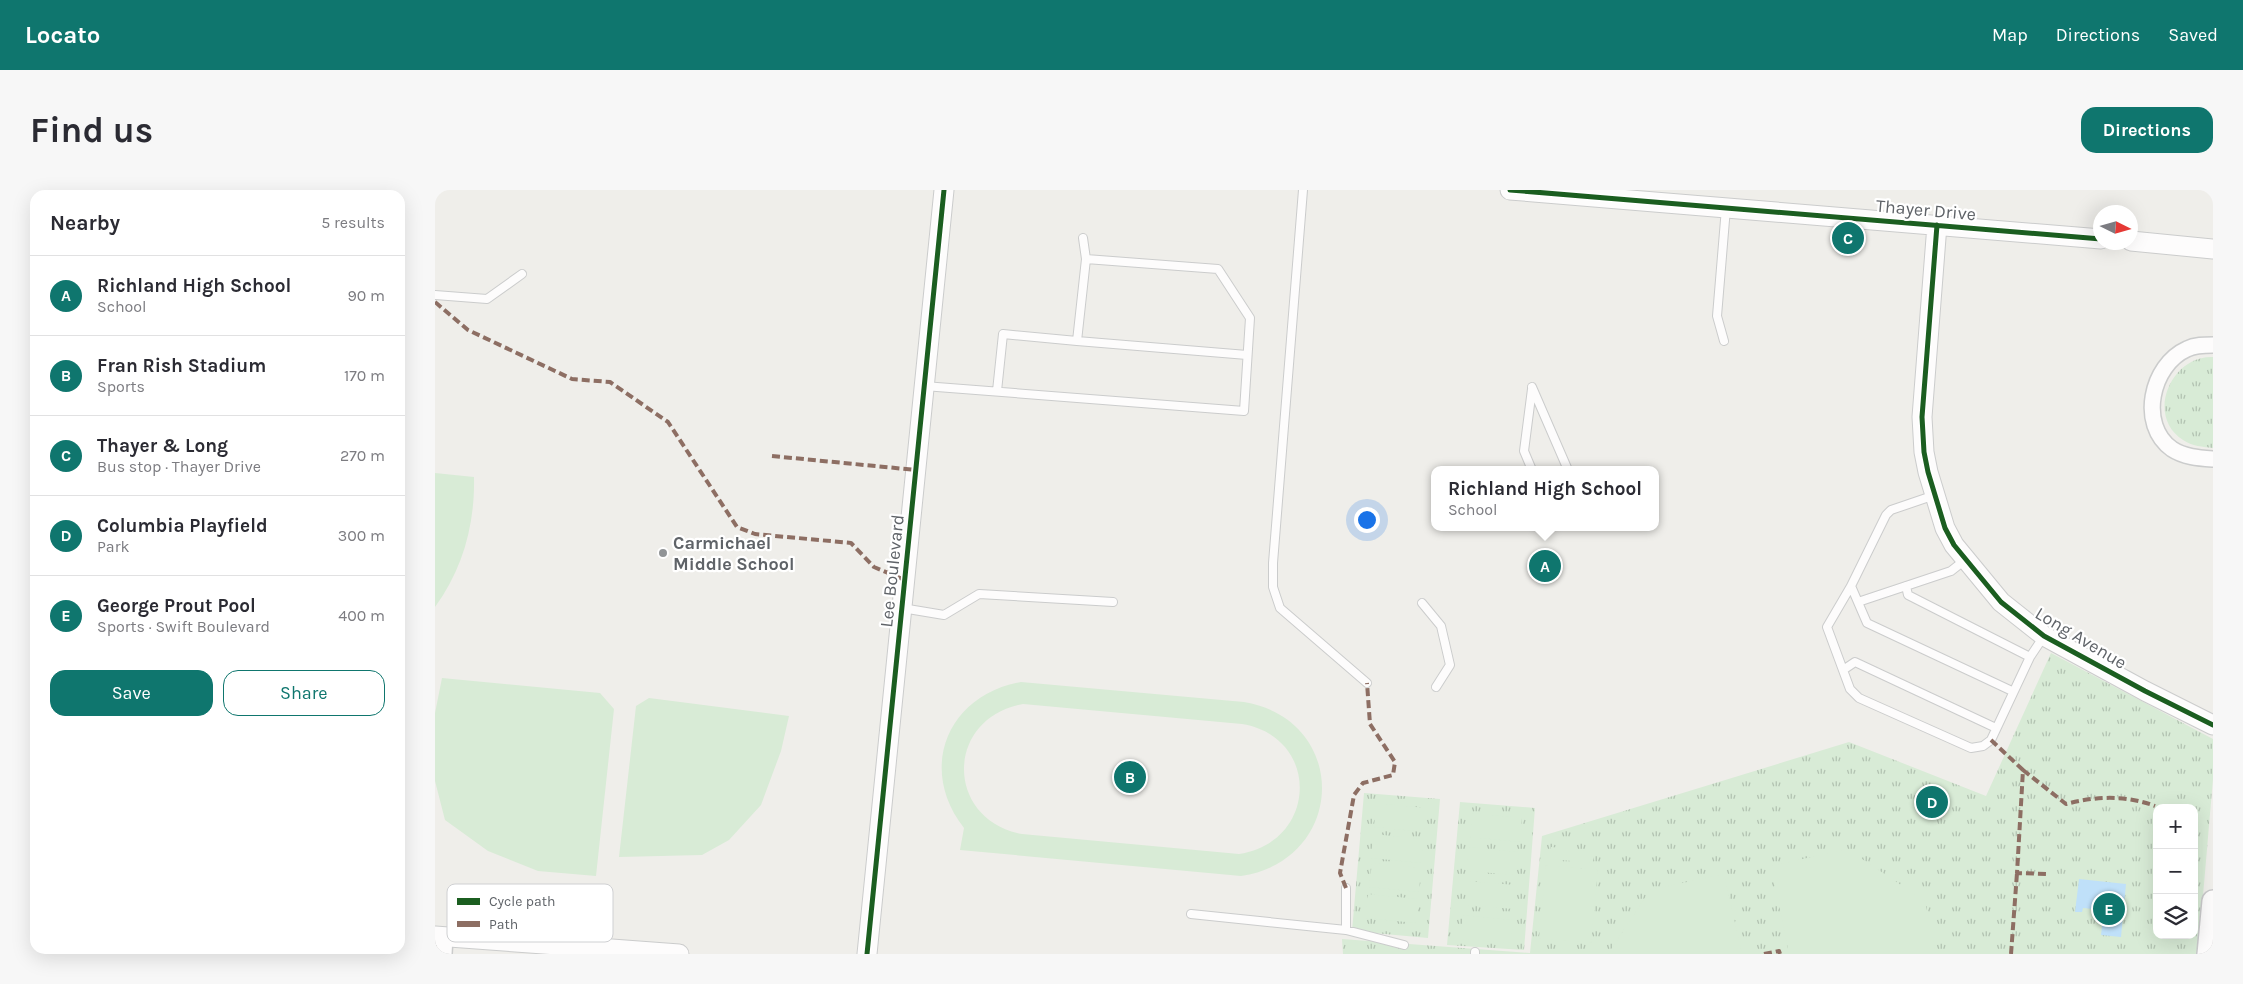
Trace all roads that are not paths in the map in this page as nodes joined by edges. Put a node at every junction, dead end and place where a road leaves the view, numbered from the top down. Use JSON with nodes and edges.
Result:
{"nodes":[{"id":1,"x":944,"y":190,"type":"edge"},
{"id":2,"x":1303,"y":190,"type":"edge"},
{"id":3,"x":1510,"y":190,"type":"edge"},
{"id":4,"x":1549,"y":192,"type":"edge"},
{"id":5,"x":1726,"y":208,"type":"junction"},
{"id":6,"x":1937,"y":225,"type":"junction"},
{"id":7,"x":1083,"y":238,"type":"dead end"},
{"id":8,"x":2093,"y":238,"type":"edge"},
{"id":9,"x":2138,"y":243,"type":"edge"},
{"id":10,"x":2213,"y":249,"type":"edge"},
{"id":11,"x":1086,"y":260,"type":"junction"},
{"id":12,"x":522,"y":274,"type":"dead end"},
{"id":13,"x":435,"y":295,"type":"edge"},
{"id":14,"x":1077,"y":341,"type":"junction"},
{"id":15,"x":1724,"y":341,"type":"dead end"},
{"id":16,"x":2213,"y":345,"type":"edge"},
{"id":17,"x":1247,"y":355,"type":"junction"},
{"id":18,"x":924,"y":386,"type":"junction"},
{"id":19,"x":997,"y":391,"type":"junction"},
{"id":20,"x":2213,"y":459,"type":"edge"},
{"id":21,"x":1530,"y":466,"type":"edge"},
{"id":22,"x":1566,"y":466,"type":"edge"},
{"id":23,"x":1935,"y":494,"type":"junction"},
{"id":24,"x":1965,"y":560,"type":"junction"},
{"id":25,"x":1851,"y":586,"type":"junction"},
{"id":26,"x":1906,"y":586,"type":"junction"},
{"id":27,"x":1113,"y":602,"type":"dead end"},
{"id":28,"x":1858,"y":602,"type":"junction"},
{"id":29,"x":1422,"y":603,"type":"dead end"},
{"id":30,"x":902,"y":608,"type":"junction"},
{"id":31,"x":2044,"y":636,"type":"junction"},
{"id":32,"x":2030,"y":657,"type":"junction"},
{"id":33,"x":1843,"y":670,"type":"junction"},
{"id":34,"x":1367,"y":683,"type":"dead end"},
{"id":35,"x":1436,"y":687,"type":"dead end"},
{"id":36,"x":2012,"y":691,"type":"junction"},
{"id":37,"x":2213,"y":725,"type":"edge"},
{"id":38,"x":1996,"y":728,"type":"junction"},
{"id":39,"x":1346,"y":888,"type":"dead end"},
{"id":40,"x":2213,"y":901,"type":"edge"},
{"id":41,"x":1191,"y":914,"type":"dead end"},
{"id":42,"x":1346,"y":930,"type":"junction"},
{"id":43,"x":441,"y":942,"type":"edge"},
{"id":44,"x":1404,"y":945,"type":"dead end"},
{"id":45,"x":584,"y":950,"type":"edge"},
{"id":46,"x":679,"y":954,"type":"edge"},
{"id":47,"x":867,"y":954,"type":"edge"},
{"id":48,"x":2208,"y":954,"type":"edge"}],
"edges":[{"from":1,"to":18,"type":"street","name":"Lee Boulevard"},
{"from":2,"to":34,"type":"lane"},
{"from":3,"to":4,"type":"street","name":"Thayer Drive"},
{"from":4,"to":5,"type":"street","name":"Thayer Drive"},
{"from":5,"to":6,"type":"street","name":"Thayer Drive"},
{"from":5,"to":15,"type":"lane"},
{"from":6,"to":8,"type":"street","name":"Thayer Drive"},
{"from":6,"to":23,"type":"street","name":"Long Avenue"},
{"from":7,"to":11,"type":"lane"},
{"from":9,"to":10,"type":"street"},
{"from":11,"to":14,"type":"lane"},
{"from":11,"to":17,"type":"lane"},
{"from":12,"to":13,"type":"lane"},
{"from":14,"to":17,"type":"lane"},
{"from":14,"to":19,"type":"lane"},
{"from":16,"to":20,"type":"street"},
{"from":17,"to":19,"type":"lane"},
{"from":18,"to":19,"type":"lane"},
{"from":18,"to":30,"type":"street","name":"Lee Boulevard"},
{"from":21,"to":22,"type":"lane"},
{"from":23,"to":24,"type":"street","name":"Long Avenue"},
{"from":23,"to":25,"type":"lane"},
{"from":24,"to":26,"type":"lane"},
{"from":24,"to":31,"type":"street","name":"Long Avenue"},
{"from":25,"to":28,"type":"lane"},
{"from":25,"to":33,"type":"lane"},
{"from":26,"to":28,"type":"lane"},
{"from":26,"to":32,"type":"lane"},
{"from":27,"to":30,"type":"lane"},
{"from":28,"to":36,"type":"lane"},
{"from":29,"to":35,"type":"lane"},
{"from":30,"to":47,"type":"street","name":"Lee Boulevard"},
{"from":31,"to":32,"type":"lane"},
{"from":31,"to":37,"type":"street","name":"Long Avenue"},
{"from":32,"to":36,"type":"lane"},
{"from":33,"to":38,"type":"lane"},
{"from":33,"to":38,"type":"lane"},
{"from":36,"to":38,"type":"lane"},
{"from":39,"to":42,"type":"lane"},
{"from":40,"to":48,"type":"main road"},
{"from":41,"to":42,"type":"lane"},
{"from":42,"to":44,"type":"lane"},
{"from":43,"to":45,"type":"street"},
{"from":45,"to":46,"type":"street"}]}
